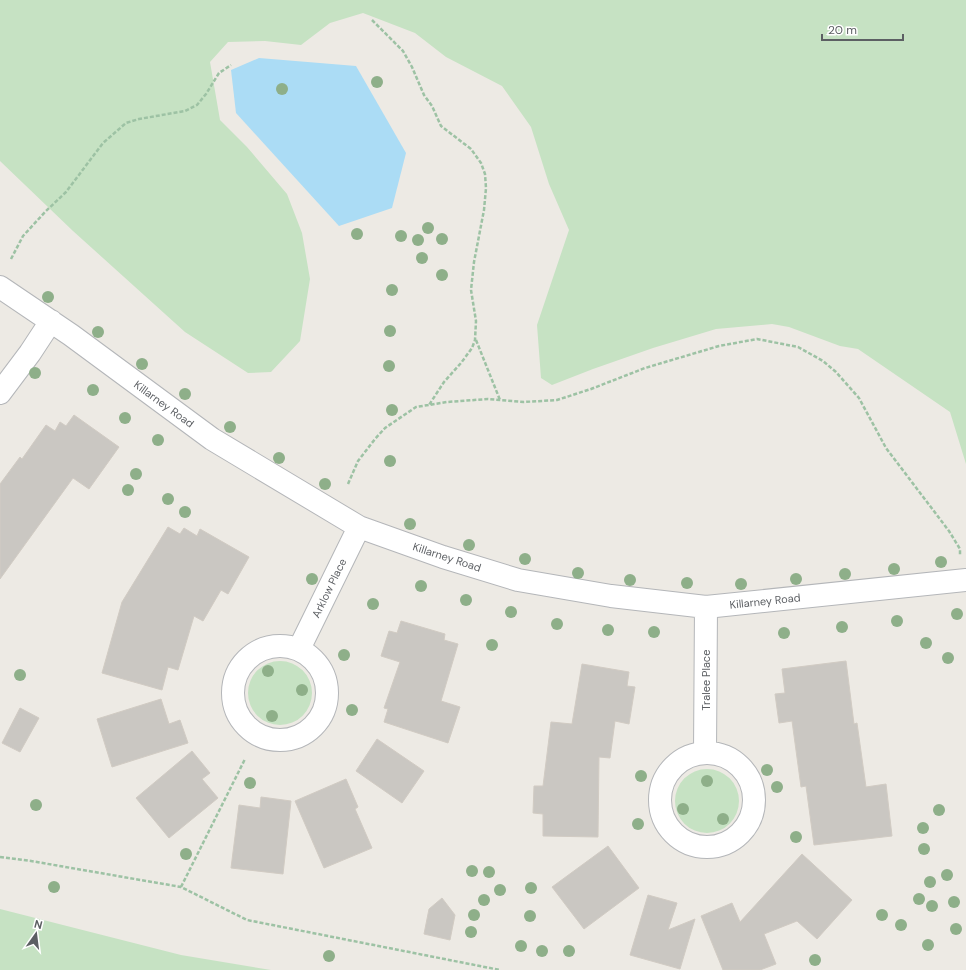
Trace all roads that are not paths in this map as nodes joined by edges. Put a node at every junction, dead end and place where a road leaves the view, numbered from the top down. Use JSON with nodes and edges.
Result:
{"nodes":[{"id":1,"x":0,"y":287,"type":"edge"},
{"id":2,"x":51,"y":321,"type":"junction"},
{"id":3,"x":0,"y":393,"type":"edge"},
{"id":4,"x":359,"y":527,"type":"junction"},
{"id":5,"x":965,"y":580,"type":"edge"},
{"id":6,"x":706,"y":608,"type":"junction"},
{"id":7,"x":299,"y":649,"type":"junction"},
{"id":8,"x":705,"y":752,"type":"junction"}],
"edges":[{"from":1,"to":2,"type":"street","name":"Killarney Road"},
{"from":2,"to":3,"type":"street"},
{"from":2,"to":4,"type":"street","name":"Killarney Road"},
{"from":4,"to":6,"type":"street","name":"Killarney Road"},
{"from":4,"to":7,"type":"street","name":"Arklow Place"},
{"from":5,"to":6,"type":"street","name":"Killarney Road"},
{"from":6,"to":8,"type":"street","name":"Tralee Place"},
{"from":7,"to":7,"type":"street"},
{"from":8,"to":8,"type":"street"}]}
